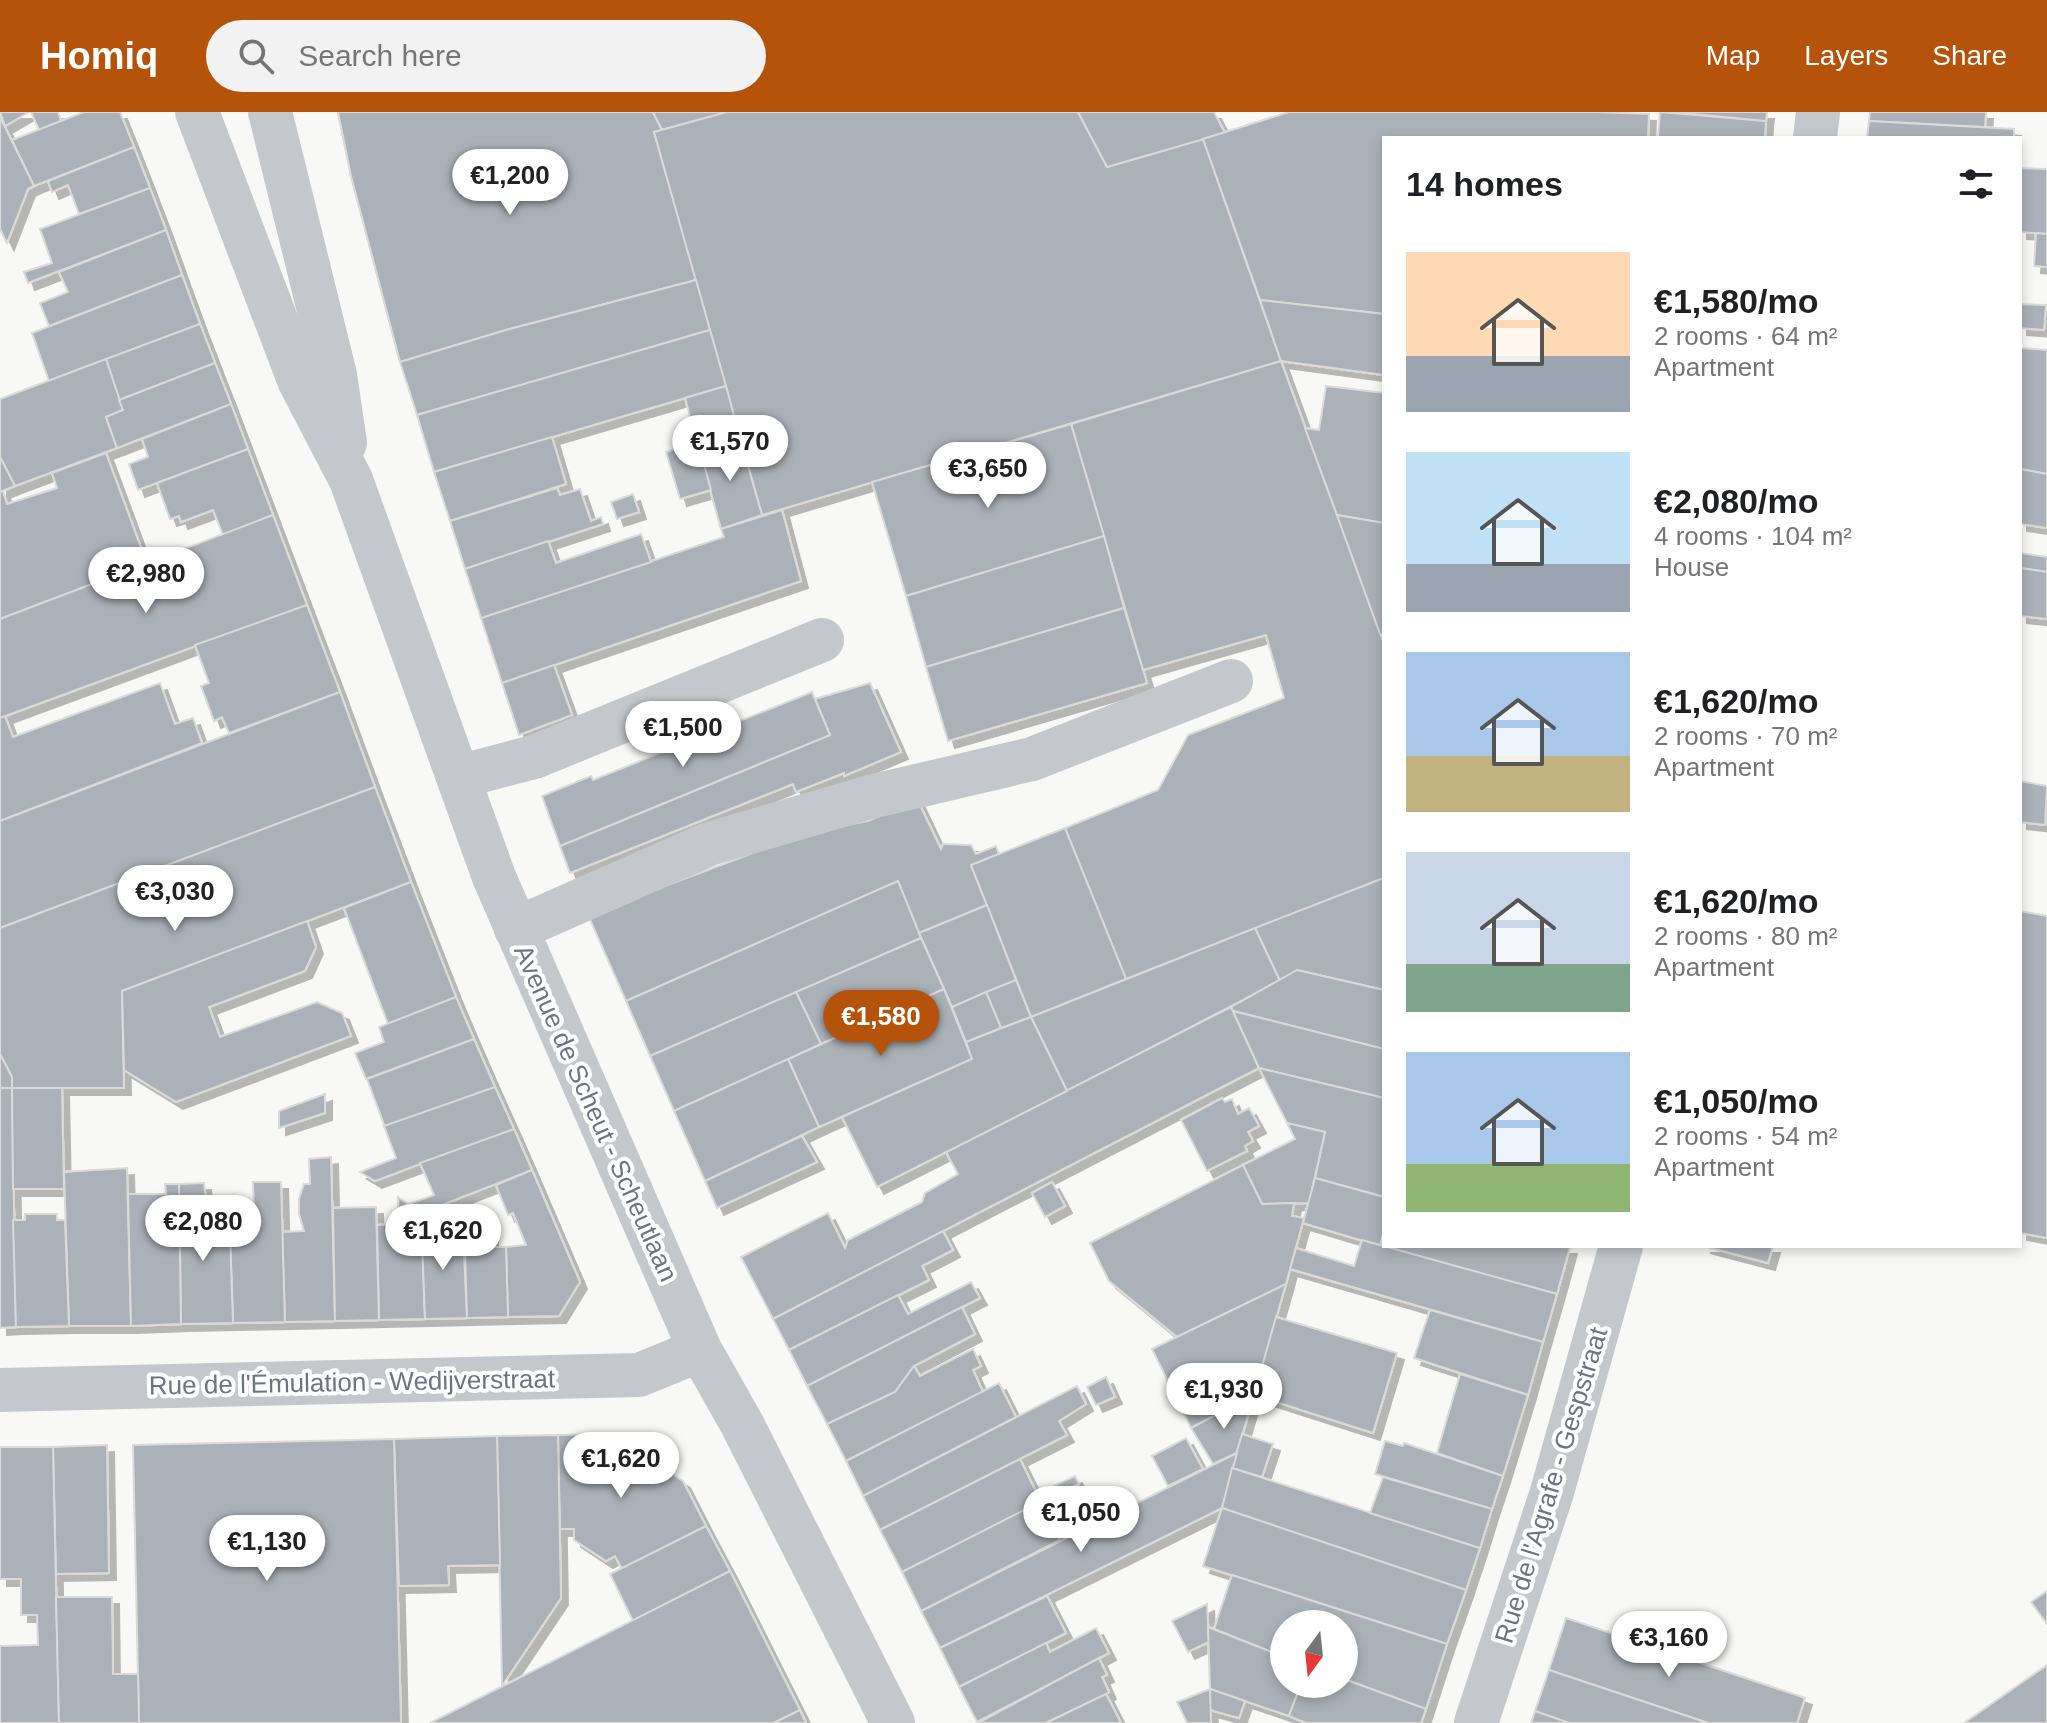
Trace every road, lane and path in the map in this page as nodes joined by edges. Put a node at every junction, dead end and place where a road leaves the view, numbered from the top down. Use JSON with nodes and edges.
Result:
{"nodes":[{"id":1,"x":197,"y":112,"type":"edge"},
{"id":2,"x":270,"y":112,"type":"edge"},
{"id":3,"x":1818,"y":112,"type":"edge"},
{"id":4,"x":1815,"y":136,"type":"edge"},
{"id":5,"x":351,"y":480,"type":"junction"},
{"id":6,"x":822,"y":640,"type":"dead end"},
{"id":7,"x":1231,"y":681,"type":"dead end"},
{"id":8,"x":458,"y":777,"type":"junction"},
{"id":9,"x":516,"y":929,"type":"junction"},
{"id":10,"x":1620,"y":1248,"type":"edge"},
{"id":11,"x":700,"y":1350,"type":"junction"},
{"id":12,"x":0,"y":1390,"type":"edge"},
{"id":13,"x":893,"y":1723,"type":"edge"},
{"id":14,"x":1476,"y":1723,"type":"edge"}],
"edges":[{"from":1,"to":5,"type":"street","name":"Avenue de Scheut - Scheutlaan"},
{"from":2,"to":5,"type":"street","name":"Avenue de Scheut - Scheutlaan"},
{"from":3,"to":4,"type":"street"},
{"from":5,"to":8,"type":"street","name":"Avenue de Scheut - Scheutlaan"},
{"from":6,"to":8,"type":"street"},
{"from":7,"to":9,"type":"street"},
{"from":8,"to":9,"type":"street","name":"Avenue de Scheut - Scheutlaan"},
{"from":9,"to":11,"type":"street","name":"Avenue de Scheut - Scheutlaan"},
{"from":10,"to":14,"type":"street","name":"Rue de l'Agrafe - Gespstraat"},
{"from":11,"to":12,"type":"street","name":"Rue de l'Émulation - Wedijverstraat"},
{"from":11,"to":13,"type":"street","name":"Avenue de Scheut - Scheutlaan"}]}
